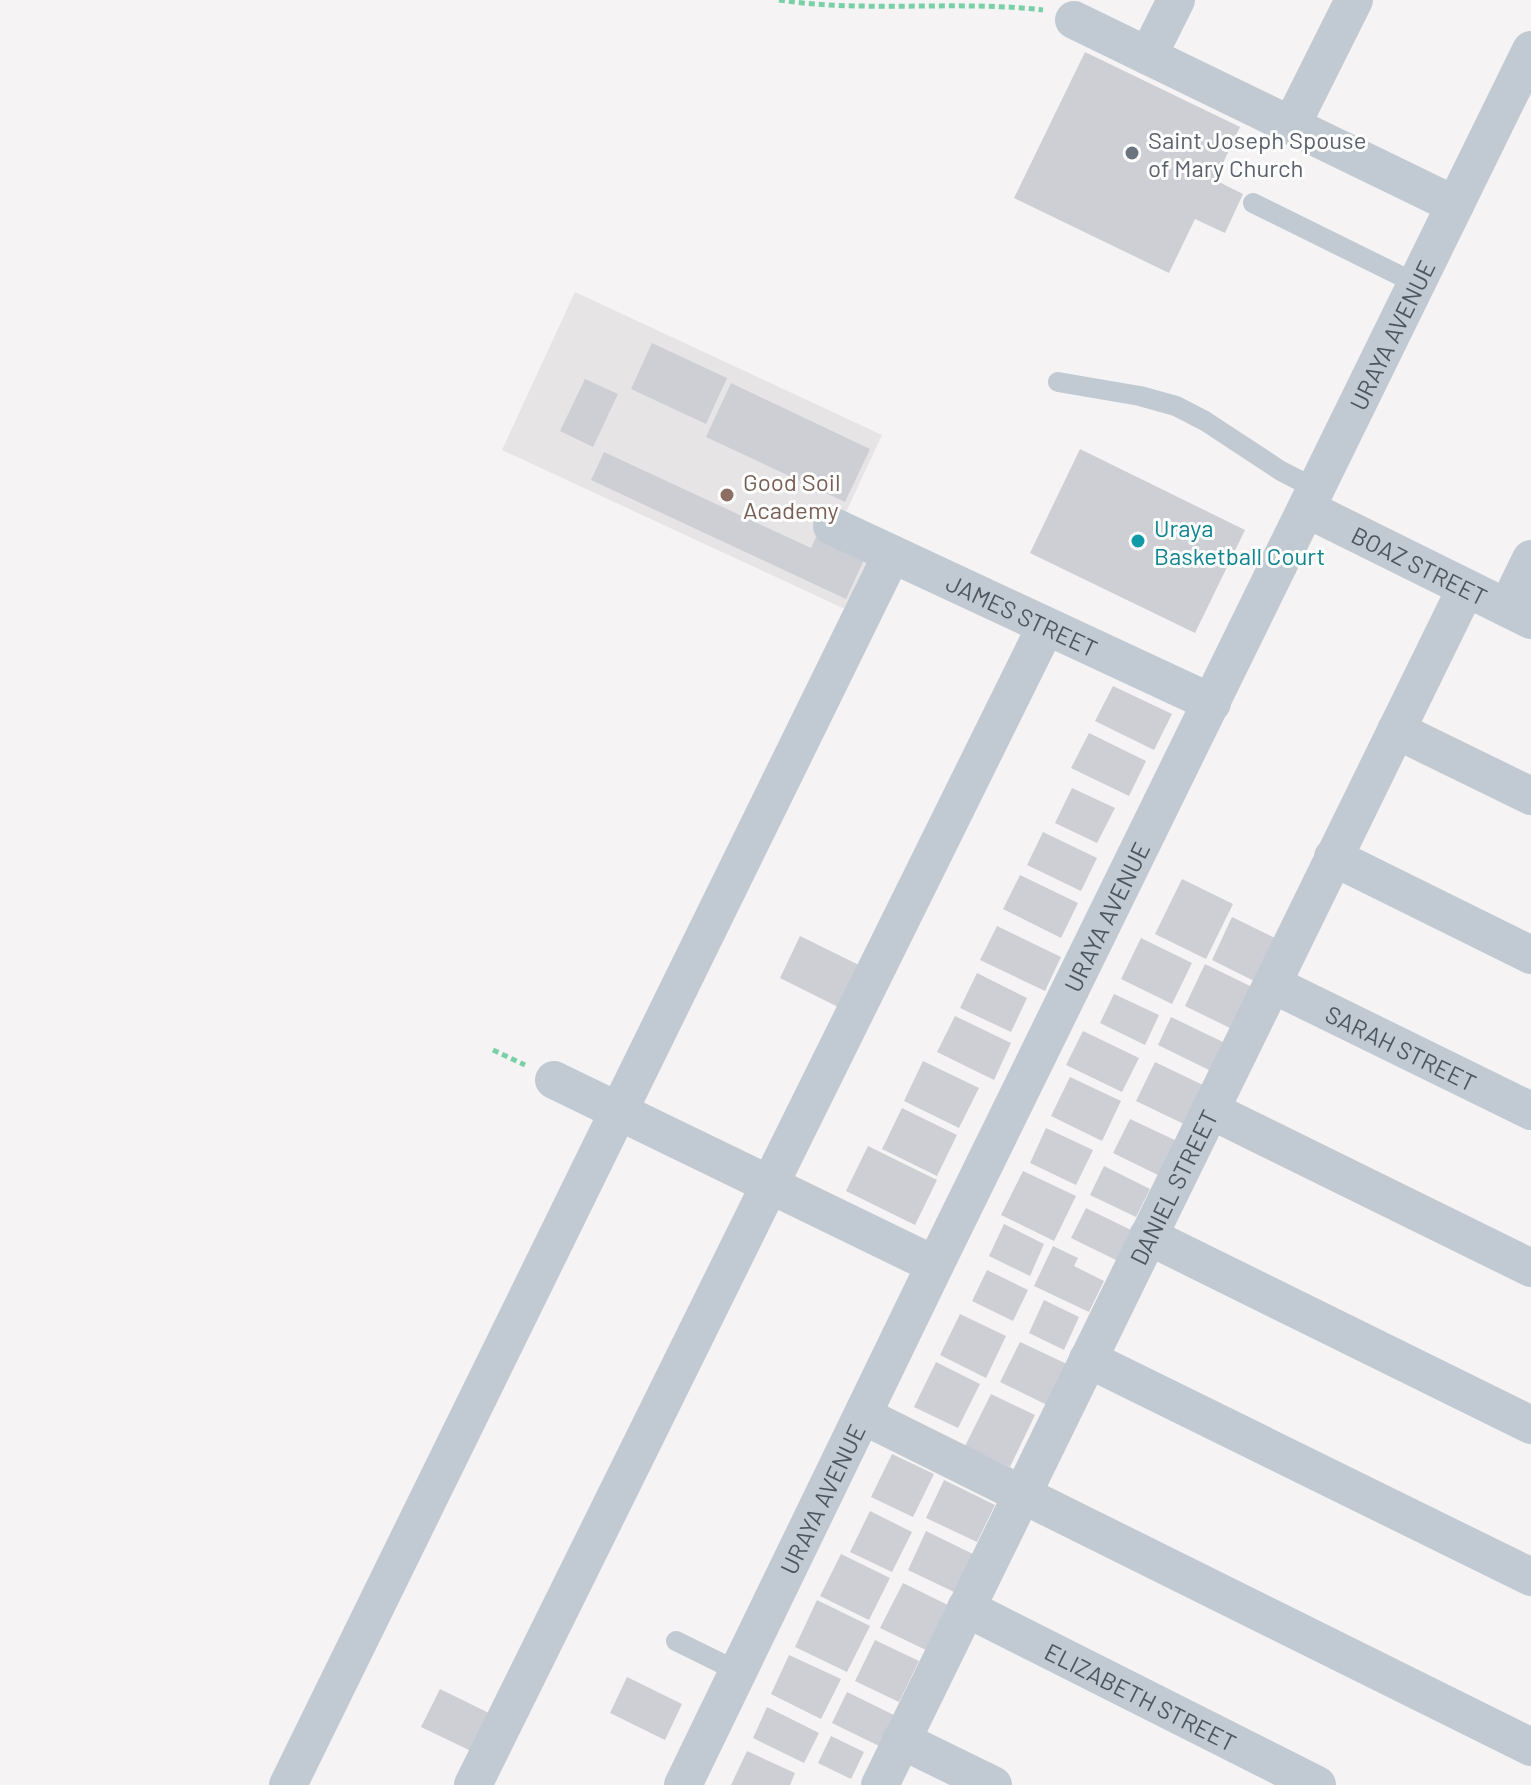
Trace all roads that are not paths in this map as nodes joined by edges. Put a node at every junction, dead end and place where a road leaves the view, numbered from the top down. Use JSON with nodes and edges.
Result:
{"nodes":[{"id":1,"x":1176,"y":0,"type":"edge"},
{"id":2,"x":1354,"y":0,"type":"edge"},
{"id":3,"x":1074,"y":20,"type":"road end"},
{"id":4,"x":1531,"y":50,"type":"edge"},
{"id":5,"x":1148,"y":56,"type":"junction"},
{"id":6,"x":1518,"y":107,"type":"edge"},
{"id":7,"x":1291,"y":126,"type":"junction"},
{"id":8,"x":1253,"y":203,"type":"dead end"},
{"id":9,"x":1455,"y":205,"type":"junction"},
{"id":10,"x":1417,"y":284,"type":"junction"},
{"id":11,"x":1058,"y":382,"type":"dead end"},
{"id":12,"x":1312,"y":499,"type":"junction"},
{"id":13,"x":832,"y":526,"type":"dead end"},
{"id":14,"x":892,"y":554,"type":"junction"},
{"id":15,"x":1531,"y":559,"type":"edge"},
{"id":16,"x":1466,"y":588,"type":"junction"},
{"id":17,"x":1519,"y":614,"type":"edge"},
{"id":18,"x":1046,"y":626,"type":"junction"},
{"id":19,"x":1212,"y":703,"type":"junction"},
{"id":20,"x":1396,"y":730,"type":"junction"},
{"id":21,"x":1531,"y":796,"type":"edge"},
{"id":22,"x":1333,"y":857,"type":"junction"},
{"id":23,"x":1531,"y":955,"type":"edge"},
{"id":24,"x":1272,"y":984,"type":"junction"},
{"id":25,"x":554,"y":1080,"type":"dead end"},
{"id":26,"x":618,"y":1110,"type":"junction"},
{"id":27,"x":1210,"y":1110,"type":"junction"},
{"id":28,"x":1531,"y":1111,"type":"edge"},
{"id":29,"x":770,"y":1184,"type":"junction"},
{"id":30,"x":1148,"y":1236,"type":"junction"},
{"id":31,"x":935,"y":1265,"type":"junction"},
{"id":32,"x":1531,"y":1268,"type":"edge"},
{"id":33,"x":1088,"y":1359,"type":"junction"},
{"id":34,"x":864,"y":1416,"type":"junction"},
{"id":35,"x":1531,"y":1425,"type":"edge"},
{"id":36,"x":1022,"y":1494,"type":"junction"},
{"id":37,"x":1531,"y":1577,"type":"edge"},
{"id":38,"x":966,"y":1608,"type":"junction"},
{"id":39,"x":676,"y":1641,"type":"dead end"},
{"id":40,"x":739,"y":1672,"type":"junction"},
{"id":41,"x":901,"y":1740,"type":"junction"},
{"id":42,"x":1531,"y":1747,"type":"edge"},
{"id":43,"x":288,"y":1785,"type":"edge"},
{"id":44,"x":473,"y":1785,"type":"edge"},
{"id":45,"x":683,"y":1785,"type":"edge"},
{"id":46,"x":880,"y":1785,"type":"edge"},
{"id":47,"x":993,"y":1785,"type":"edge"},
{"id":48,"x":1317,"y":1785,"type":"edge"}],
"edges":[{"from":1,"to":5,"type":"street"},
{"from":2,"to":7,"type":"street"},
{"from":3,"to":5,"type":"street"},
{"from":4,"to":6,"type":"street","name":"URAYA AVENUE"},
{"from":5,"to":7,"type":"street"},
{"from":6,"to":9,"type":"street","name":"URAYA AVENUE"},
{"from":7,"to":9,"type":"street"},
{"from":8,"to":10,"type":"lane"},
{"from":9,"to":10,"type":"street","name":"URAYA AVENUE"},
{"from":10,"to":12,"type":"street","name":"URAYA AVENUE"},
{"from":11,"to":12,"type":"lane"},
{"from":12,"to":16,"type":"street","name":"BOAZ STREET"},
{"from":12,"to":19,"type":"street","name":"URAYA AVENUE"},
{"from":13,"to":14,"type":"street","name":"JAMES STREET"},
{"from":14,"to":18,"type":"street","name":"JAMES STREET"},
{"from":14,"to":26,"type":"street"},
{"from":15,"to":17,"type":"street"},
{"from":16,"to":17,"type":"street","name":"BOAZ STREET"},
{"from":16,"to":20,"type":"street","name":"DANIEL STREET"},
{"from":18,"to":19,"type":"street","name":"JAMES STREET"},
{"from":18,"to":29,"type":"street"},
{"from":19,"to":31,"type":"street","name":"URAYA AVENUE"},
{"from":20,"to":21,"type":"street"},
{"from":20,"to":22,"type":"street","name":"DANIEL STREET"},
{"from":22,"to":23,"type":"street"},
{"from":22,"to":24,"type":"street","name":"DANIEL STREET"},
{"from":24,"to":27,"type":"street","name":"DANIEL STREET"},
{"from":24,"to":28,"type":"street","name":"SARAH STREET"},
{"from":25,"to":26,"type":"street"},
{"from":26,"to":29,"type":"street"},
{"from":26,"to":43,"type":"street"},
{"from":27,"to":30,"type":"street","name":"DANIEL STREET"},
{"from":27,"to":32,"type":"street"},
{"from":29,"to":31,"type":"street"},
{"from":29,"to":44,"type":"street"},
{"from":30,"to":33,"type":"street","name":"DANIEL STREET"},
{"from":30,"to":35,"type":"street"},
{"from":31,"to":34,"type":"street","name":"URAYA AVENUE"},
{"from":33,"to":36,"type":"street","name":"DANIEL STREET"},
{"from":33,"to":37,"type":"street"},
{"from":34,"to":36,"type":"street"},
{"from":34,"to":40,"type":"street","name":"URAYA AVENUE"},
{"from":36,"to":38,"type":"street","name":"DANIEL STREET"},
{"from":36,"to":42,"type":"street"},
{"from":38,"to":41,"type":"street","name":"DANIEL STREET"},
{"from":38,"to":48,"type":"street","name":"ELIZABETH STREET"},
{"from":39,"to":40,"type":"lane"},
{"from":40,"to":45,"type":"street","name":"URAYA AVENUE"},
{"from":41,"to":46,"type":"street","name":"DANIEL STREET"},
{"from":41,"to":47,"type":"street"}]}
